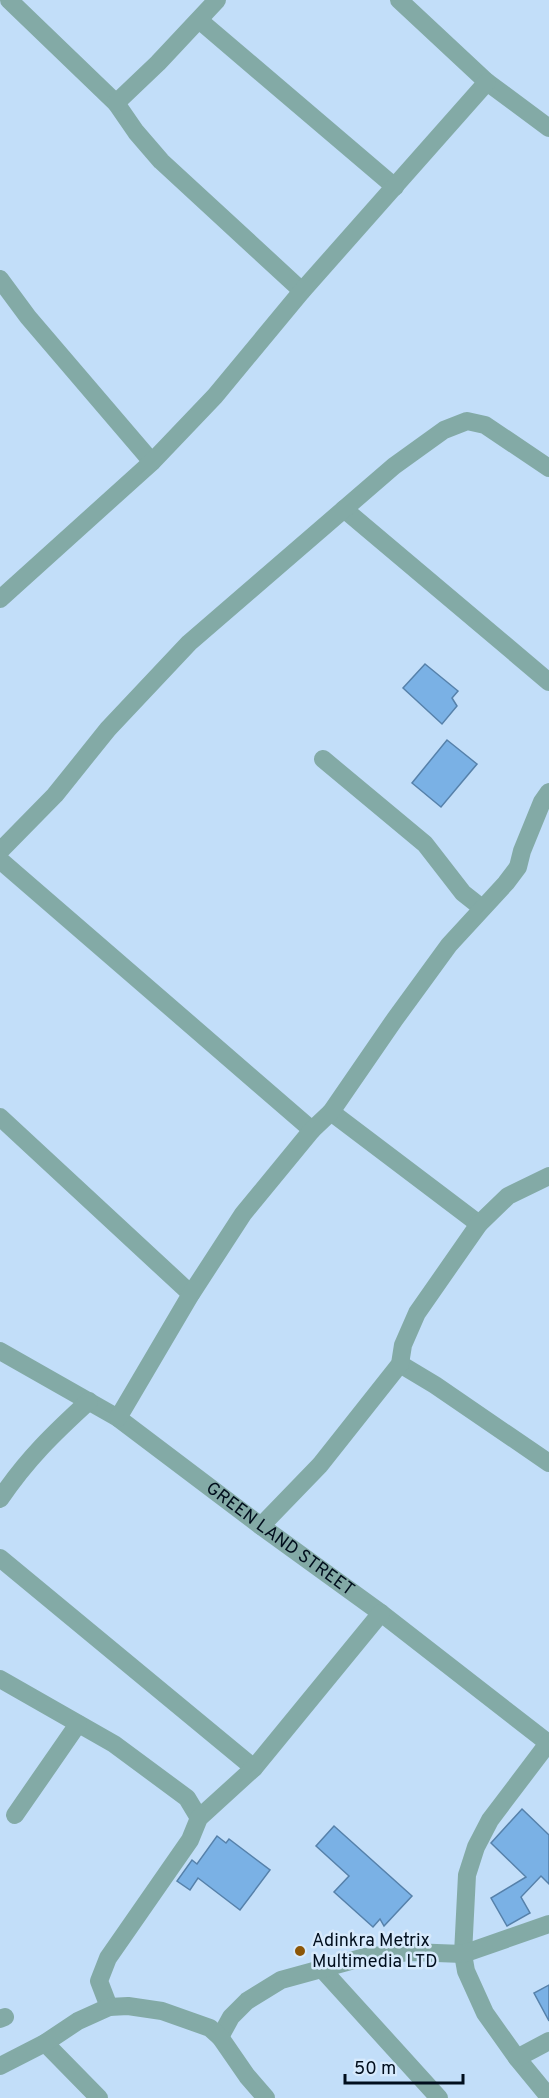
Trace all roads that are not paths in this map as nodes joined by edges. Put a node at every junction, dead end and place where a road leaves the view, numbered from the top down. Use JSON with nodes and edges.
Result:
{"nodes":[{"id":1,"x":9,"y":0,"type":"edge"},
{"id":2,"x":217,"y":0,"type":"edge"},
{"id":3,"x":399,"y":0,"type":"edge"},
{"id":4,"x":199,"y":20,"type":"junction"},
{"id":5,"x":487,"y":82,"type":"junction"},
{"id":6,"x":116,"y":104,"type":"junction"},
{"id":7,"x":549,"y":128,"type":"edge"},
{"id":8,"x":395,"y":187,"type":"junction"},
{"id":9,"x":0,"y":279,"type":"edge"},
{"id":10,"x":302,"y":291,"type":"junction"},
{"id":11,"x":152,"y":462,"type":"junction"},
{"id":12,"x":549,"y":468,"type":"edge"},
{"id":13,"x":344,"y":509,"type":"junction"},
{"id":14,"x":3,"y":592,"type":"edge"},
{"id":15,"x":549,"y":682,"type":"edge"},
{"id":16,"x":322,"y":759,"type":"dead end"},
{"id":17,"x":549,"y":792,"type":"edge"},
{"id":18,"x":0,"y":851,"type":"edge"},
{"id":19,"x":0,"y":860,"type":"edge"},
{"id":20,"x":482,"y":908,"type":"junction"},
{"id":21,"x":331,"y":1112,"type":"junction"},
{"id":22,"x":0,"y":1117,"type":"edge"},
{"id":23,"x":312,"y":1131,"type":"junction"},
{"id":24,"x":549,"y":1176,"type":"edge"},
{"id":25,"x":479,"y":1224,"type":"junction"},
{"id":26,"x":192,"y":1294,"type":"junction"},
{"id":27,"x":0,"y":1351,"type":"edge"},
{"id":28,"x":400,"y":1365,"type":"junction"},
{"id":29,"x":89,"y":1401,"type":"junction"},
{"id":30,"x":118,"y":1418,"type":"junction"},
{"id":31,"x":549,"y":1463,"type":"edge"},
{"id":32,"x":0,"y":1499,"type":"edge"},
{"id":33,"x":261,"y":1526,"type":"junction"},
{"id":34,"x":0,"y":1558,"type":"edge"},
{"id":35,"x":381,"y":1613,"type":"junction"},
{"id":36,"x":0,"y":1679,"type":"edge"},
{"id":37,"x":78,"y":1724,"type":"junction"},
{"id":38,"x":549,"y":1743,"type":"edge"},
{"id":39,"x":254,"y":1768,"type":"junction"},
{"id":40,"x":15,"y":1815,"type":"dead end"},
{"id":41,"x":199,"y":1818,"type":"junction"},
{"id":42,"x":549,"y":1924,"type":"edge"},
{"id":43,"x":463,"y":1954,"type":"junction"},
{"id":44,"x":321,"y":1968,"type":"junction"},
{"id":45,"x":109,"y":2007,"type":"junction"},
{"id":46,"x":220,"y":2037,"type":"junction"},
{"id":47,"x":549,"y":2041,"type":"edge"},
{"id":48,"x":45,"y":2043,"type":"junction"},
{"id":49,"x":517,"y":2058,"type":"junction"},
{"id":50,"x":0,"y":2066,"type":"edge"},
{"id":51,"x":549,"y":2097,"type":"edge"},
{"id":52,"x":99,"y":2098,"type":"edge"},
{"id":53,"x":266,"y":2098,"type":"edge"},
{"id":54,"x":439,"y":2098,"type":"edge"}],
"edges":[{"from":1,"to":6,"type":"street"},
{"from":2,"to":4,"type":"street"},
{"from":3,"to":5,"type":"street"},
{"from":4,"to":6,"type":"street"},
{"from":4,"to":8,"type":"street"},
{"from":5,"to":7,"type":"street"},
{"from":5,"to":8,"type":"street"},
{"from":6,"to":10,"type":"street"},
{"from":8,"to":10,"type":"street"},
{"from":9,"to":11,"type":"street"},
{"from":10,"to":11,"type":"street"},
{"from":11,"to":14,"type":"street"},
{"from":12,"to":13,"type":"street"},
{"from":13,"to":15,"type":"street"},
{"from":13,"to":18,"type":"street"},
{"from":16,"to":20,"type":"street"},
{"from":17,"to":20,"type":"street"},
{"from":19,"to":23,"type":"street"},
{"from":20,"to":21,"type":"street"},
{"from":21,"to":23,"type":"street"},
{"from":21,"to":25,"type":"street"},
{"from":22,"to":26,"type":"street"},
{"from":23,"to":26,"type":"street"},
{"from":24,"to":25,"type":"street"},
{"from":25,"to":28,"type":"street"},
{"from":26,"to":30,"type":"street"},
{"from":27,"to":29,"type":"street","name":"GREEN LAND STREET"},
{"from":28,"to":31,"type":"street"},
{"from":28,"to":33,"type":"street"},
{"from":29,"to":30,"type":"street","name":"GREEN LAND STREET"},
{"from":29,"to":32,"type":"street"},
{"from":30,"to":33,"type":"street","name":"GREEN LAND STREET"},
{"from":33,"to":35,"type":"street","name":"GREEN LAND STREET"},
{"from":34,"to":39,"type":"street"},
{"from":35,"to":38,"type":"street","name":"GREEN LAND STREET"},
{"from":35,"to":39,"type":"street"},
{"from":36,"to":37,"type":"street"},
{"from":37,"to":40,"type":"street"},
{"from":37,"to":41,"type":"street"},
{"from":38,"to":43,"type":"street"},
{"from":39,"to":41,"type":"street"},
{"from":41,"to":45,"type":"street"},
{"from":42,"to":43,"type":"street"},
{"from":43,"to":44,"type":"street"},
{"from":43,"to":49,"type":"street"},
{"from":44,"to":46,"type":"street"},
{"from":44,"to":54,"type":"street"},
{"from":45,"to":46,"type":"street"},
{"from":45,"to":48,"type":"street"},
{"from":46,"to":53,"type":"street"},
{"from":47,"to":49,"type":"street"},
{"from":48,"to":50,"type":"street"},
{"from":48,"to":52,"type":"street"},
{"from":49,"to":51,"type":"street"}]}
